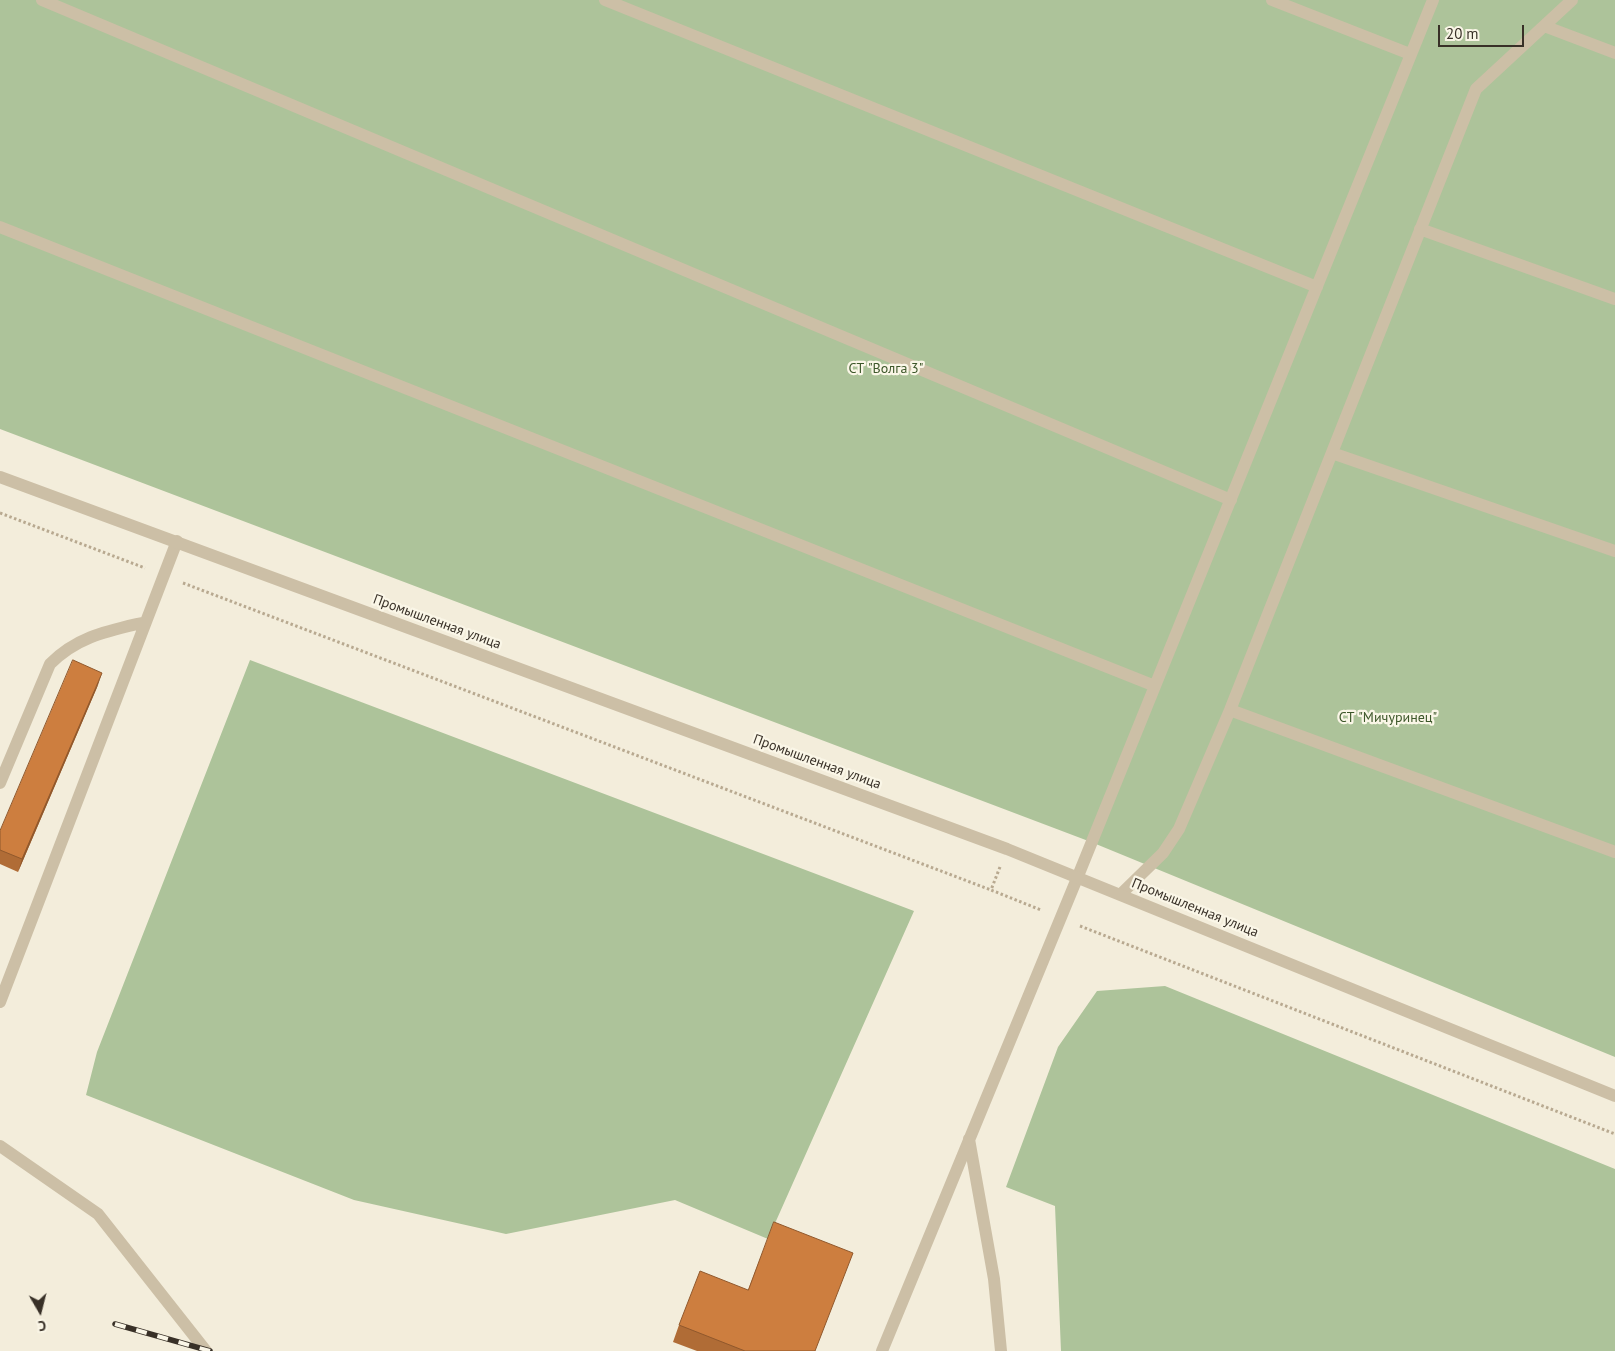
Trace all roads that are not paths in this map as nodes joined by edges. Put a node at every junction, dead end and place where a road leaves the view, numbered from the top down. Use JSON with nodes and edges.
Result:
{"nodes":[{"id":1,"x":42,"y":0,"type":"edge"},
{"id":2,"x":605,"y":0,"type":"edge"},
{"id":3,"x":1272,"y":0,"type":"edge"},
{"id":4,"x":1433,"y":0,"type":"edge"},
{"id":5,"x":1572,"y":0,"type":"edge"},
{"id":6,"x":1544,"y":26,"type":"junction"},
{"id":7,"x":1615,"y":53,"type":"edge"},
{"id":8,"x":1410,"y":54,"type":"junction"},
{"id":9,"x":0,"y":227,"type":"edge"},
{"id":10,"x":1420,"y":229,"type":"junction"},
{"id":11,"x":1317,"y":287,"type":"junction"},
{"id":12,"x":1615,"y":299,"type":"edge"},
{"id":13,"x":1332,"y":453,"type":"junction"},
{"id":14,"x":0,"y":477,"type":"edge"},
{"id":15,"x":1231,"y":500,"type":"junction"},
{"id":16,"x":177,"y":541,"type":"junction"},
{"id":17,"x":1615,"y":551,"type":"edge"},
{"id":18,"x":146,"y":622,"type":"junction"},
{"id":19,"x":1155,"y":686,"type":"junction"},
{"id":20,"x":1230,"y":710,"type":"junction"},
{"id":21,"x":0,"y":783,"type":"edge"},
{"id":22,"x":1615,"y":852,"type":"edge"},
{"id":23,"x":1078,"y":876,"type":"junction"},
{"id":24,"x":1121,"y":894,"type":"junction"},
{"id":25,"x":0,"y":1002,"type":"edge"},
{"id":26,"x":1615,"y":1096,"type":"edge"},
{"id":27,"x":969,"y":1139,"type":"junction"},
{"id":28,"x":0,"y":1146,"type":"edge"},
{"id":29,"x":206,"y":1351,"type":"edge"},
{"id":30,"x":882,"y":1351,"type":"edge"},
{"id":31,"x":1001,"y":1351,"type":"edge"}],
"edges":[{"from":1,"to":15,"type":"street"},
{"from":2,"to":11,"type":"street"},
{"from":3,"to":8,"type":"street"},
{"from":4,"to":8,"type":"street"},
{"from":5,"to":6,"type":"street"},
{"from":6,"to":7,"type":"street"},
{"from":6,"to":10,"type":"street"},
{"from":8,"to":11,"type":"street"},
{"from":9,"to":19,"type":"street"},
{"from":10,"to":12,"type":"street"},
{"from":10,"to":13,"type":"street"},
{"from":11,"to":15,"type":"street"},
{"from":13,"to":17,"type":"street"},
{"from":13,"to":20,"type":"street"},
{"from":14,"to":16,"type":"street","name":"Промышленная улица"},
{"from":15,"to":19,"type":"street"},
{"from":16,"to":18,"type":"street"},
{"from":16,"to":23,"type":"street","name":"Промышленная улица"},
{"from":18,"to":21,"type":"street"},
{"from":18,"to":25,"type":"street"},
{"from":19,"to":23,"type":"street"},
{"from":20,"to":22,"type":"street"},
{"from":20,"to":24,"type":"street"},
{"from":23,"to":24,"type":"street","name":"Промышленная улица"},
{"from":23,"to":27,"type":"street"},
{"from":24,"to":26,"type":"street","name":"Промышленная улица"},
{"from":27,"to":30,"type":"street"},
{"from":27,"to":31,"type":"street"},
{"from":28,"to":29,"type":"street"}]}
